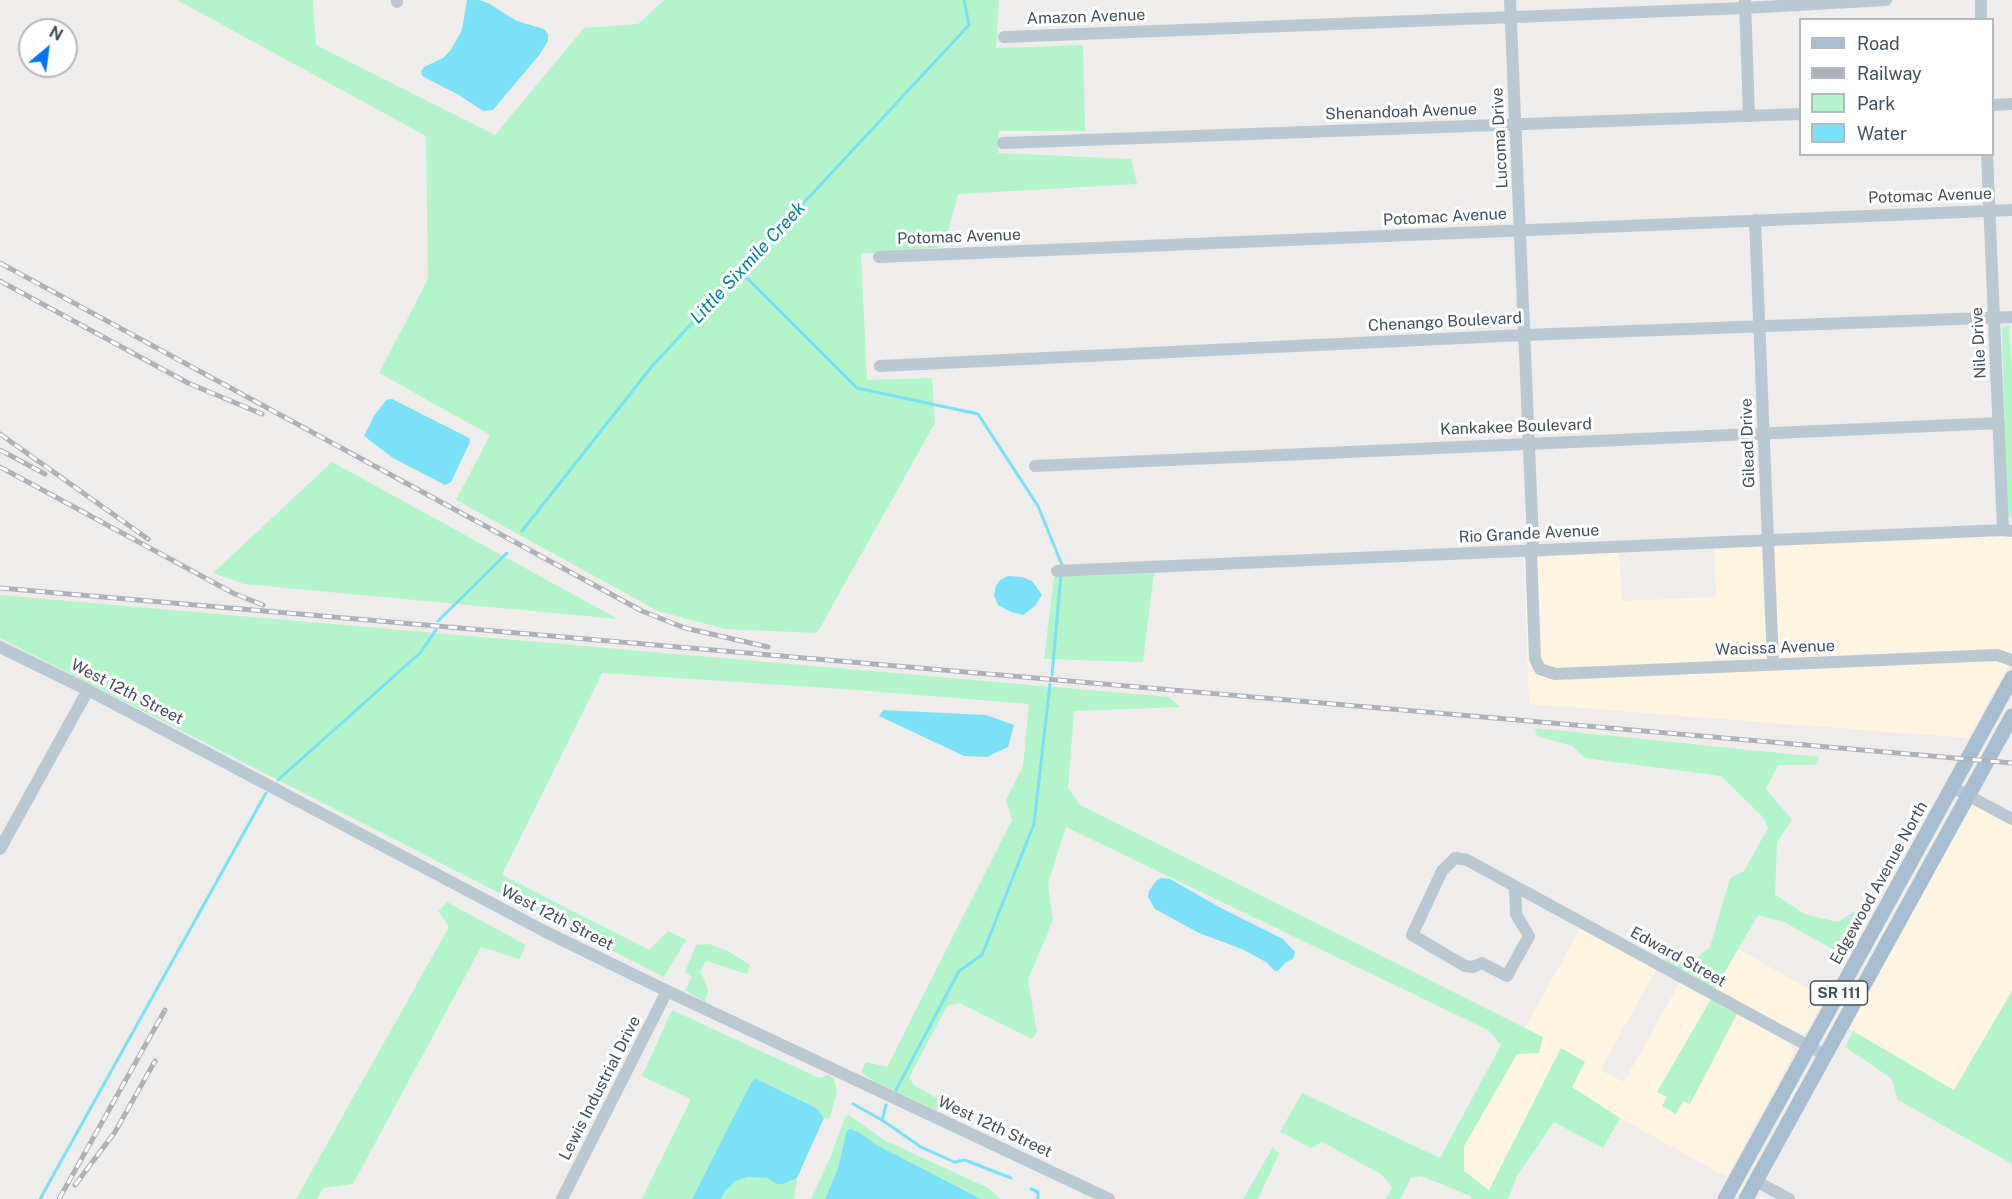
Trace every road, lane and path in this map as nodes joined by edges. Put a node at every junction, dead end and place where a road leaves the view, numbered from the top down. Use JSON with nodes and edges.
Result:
{"nodes":[{"id":1,"x":1510,"y":0,"type":"edge"},
{"id":2,"x":1886,"y":0,"type":"edge"},
{"id":3,"x":1981,"y":0,"type":"edge"},
{"id":4,"x":1745,"y":4,"type":"edge"},
{"id":5,"x":1511,"y":16,"type":"junction"},
{"id":6,"x":1981,"y":18,"type":"edge"},
{"id":7,"x":1004,"y":37,"type":"dead end"},
{"id":8,"x":2012,"y":104,"type":"edge"},
{"id":9,"x":1994,"y":105,"type":"edge"},
{"id":10,"x":1799,"y":114,"type":"edge"},
{"id":11,"x":1749,"y":116,"type":"junction"},
{"id":12,"x":1516,"y":124,"type":"junction"},
{"id":13,"x":1003,"y":143,"type":"dead end"},
{"id":14,"x":1987,"y":156,"type":"edge"},
{"id":15,"x":1989,"y":210,"type":"junction"},
{"id":16,"x":2012,"y":210,"type":"edge"},
{"id":17,"x":1755,"y":220,"type":"junction"},
{"id":18,"x":1521,"y":230,"type":"junction"},
{"id":19,"x":879,"y":257,"type":"dead end"},
{"id":20,"x":1994,"y":317,"type":"junction"},
{"id":21,"x":2012,"y":317,"type":"edge"},
{"id":22,"x":1760,"y":326,"type":"junction"},
{"id":23,"x":1524,"y":335,"type":"junction"},
{"id":24,"x":880,"y":366,"type":"dead end"},
{"id":25,"x":1999,"y":423,"type":"junction"},
{"id":26,"x":1765,"y":433,"type":"junction"},
{"id":27,"x":1528,"y":442,"type":"junction"},
{"id":28,"x":1035,"y":466,"type":"dead end"},
{"id":29,"x":2007,"y":530,"type":"edge"},
{"id":30,"x":1768,"y":540,"type":"junction"},
{"id":31,"x":1530,"y":551,"type":"junction"},
{"id":32,"x":1057,"y":571,"type":"dead end"},
{"id":33,"x":0,"y":647,"type":"edge"},
{"id":34,"x":2012,"y":660,"type":"edge"},
{"id":35,"x":1773,"y":664,"type":"junction"},
{"id":36,"x":1540,"y":669,"type":"joint"},
{"id":37,"x":2012,"y":678,"type":"edge"},
{"id":38,"x":88,"y":690,"type":"junction"},
{"id":39,"x":2012,"y":716,"type":"edge"},
{"id":40,"x":1952,"y":787,"type":"junction"},
{"id":41,"x":1968,"y":796,"type":"junction"},
{"id":42,"x":2012,"y":819,"type":"edge"},
{"id":43,"x":0,"y":849,"type":"edge"},
{"id":44,"x":1515,"y":887,"type":"junction"},
{"id":45,"x":668,"y":992,"type":"junction"},
{"id":46,"x":1809,"y":1047,"type":"junction"},
{"id":47,"x":1825,"y":1056,"type":"junction"},
{"id":48,"x":1756,"y":1181,"type":"junction"},
{"id":49,"x":562,"y":1199,"type":"edge"},
{"id":50,"x":1109,"y":1199,"type":"edge"},
{"id":51,"x":1725,"y":1199,"type":"edge"},
{"id":52,"x":1746,"y":1199,"type":"edge"},
{"id":53,"x":1789,"y":1199,"type":"edge"}],
"edges":[{"from":1,"to":5,"type":"street","name":"Lucoma Drive"},
{"from":2,"to":4,"type":"street","name":"Amazon Avenue"},
{"from":3,"to":6,"type":"street"},
{"from":4,"to":5,"type":"street","name":"Amazon Avenue"},
{"from":4,"to":11,"type":"street"},
{"from":5,"to":7,"type":"street","name":"Amazon Avenue"},
{"from":5,"to":12,"type":"street","name":"Lucoma Drive"},
{"from":8,"to":9,"type":"street"},
{"from":10,"to":11,"type":"street","name":"Shenandoah Avenue"},
{"from":11,"to":12,"type":"street","name":"Shenandoah Avenue"},
{"from":12,"to":13,"type":"street","name":"Shenandoah Avenue"},
{"from":12,"to":18,"type":"street","name":"Lucoma Drive"},
{"from":14,"to":15,"type":"street","name":"Nile Drive"},
{"from":15,"to":16,"type":"street","name":"Potomac Avenue"},
{"from":15,"to":17,"type":"street","name":"Potomac Avenue"},
{"from":15,"to":20,"type":"street","name":"Nile Drive"},
{"from":17,"to":18,"type":"street","name":"Potomac Avenue"},
{"from":17,"to":22,"type":"street","name":"Gilead Drive"},
{"from":18,"to":19,"type":"street","name":"Potomac Avenue"},
{"from":18,"to":23,"type":"street","name":"Lucoma Drive"},
{"from":20,"to":21,"type":"street","name":"Chenango Boulevard"},
{"from":20,"to":22,"type":"street","name":"Chenango Boulevard"},
{"from":20,"to":25,"type":"street","name":"Nile Drive"},
{"from":22,"to":23,"type":"street","name":"Chenango Boulevard"},
{"from":22,"to":26,"type":"street","name":"Gilead Drive"},
{"from":23,"to":24,"type":"street","name":"Chenango Boulevard"},
{"from":23,"to":27,"type":"street","name":"Lucoma Drive"},
{"from":25,"to":26,"type":"street","name":"Kankakee Boulevard"},
{"from":25,"to":29,"type":"street","name":"Nile Drive"},
{"from":26,"to":27,"type":"street","name":"Kankakee Boulevard"},
{"from":26,"to":30,"type":"street","name":"Gilead Drive"},
{"from":27,"to":28,"type":"street","name":"Kankakee Boulevard"},
{"from":27,"to":31,"type":"street","name":"Lucoma Drive"},
{"from":29,"to":30,"type":"street","name":"Rio Grande Avenue"},
{"from":30,"to":31,"type":"street","name":"Rio Grande Avenue"},
{"from":30,"to":35,"type":"street","name":"Gilead Drive"},
{"from":31,"to":32,"type":"street","name":"Rio Grande Avenue"},
{"from":31,"to":36,"type":"street","name":"Lucoma Drive"},
{"from":33,"to":38,"type":"street","name":"West 12th Street"},
{"from":34,"to":35,"type":"street","name":"Wacissa Avenue"},
{"from":35,"to":36,"type":"street","name":"Wacissa Avenue"},
{"from":37,"to":40,"type":"main road","name":"Edgewood Avenue North","number":"SR 111"},
{"from":38,"to":43,"type":"street"},
{"from":38,"to":45,"type":"street","name":"West 12th Street"},
{"from":39,"to":41,"type":"main road","number":"SR 111"},
{"from":40,"to":41,"type":"street"},
{"from":40,"to":46,"type":"main road","name":"Edgewood Avenue North","number":"SR 111"},
{"from":41,"to":42,"type":"street"},
{"from":41,"to":47,"type":"main road","number":"SR 111"},
{"from":44,"to":44,"type":"street","name":"Edward Street"},
{"from":44,"to":46,"type":"street","name":"Edward Street"},
{"from":45,"to":49,"type":"street","name":"Lewis Industrial Drive"},
{"from":45,"to":50,"type":"street","name":"West 12th Street"},
{"from":46,"to":47,"type":"street","name":"Edward Street"},
{"from":46,"to":51,"type":"main road","name":"Edgewood Avenue North","number":"SR 111"},
{"from":47,"to":48,"type":"main road","number":"SR 111"},
{"from":48,"to":52,"type":"main road","number":"SR 111"},
{"from":48,"to":53,"type":"street"}]}
